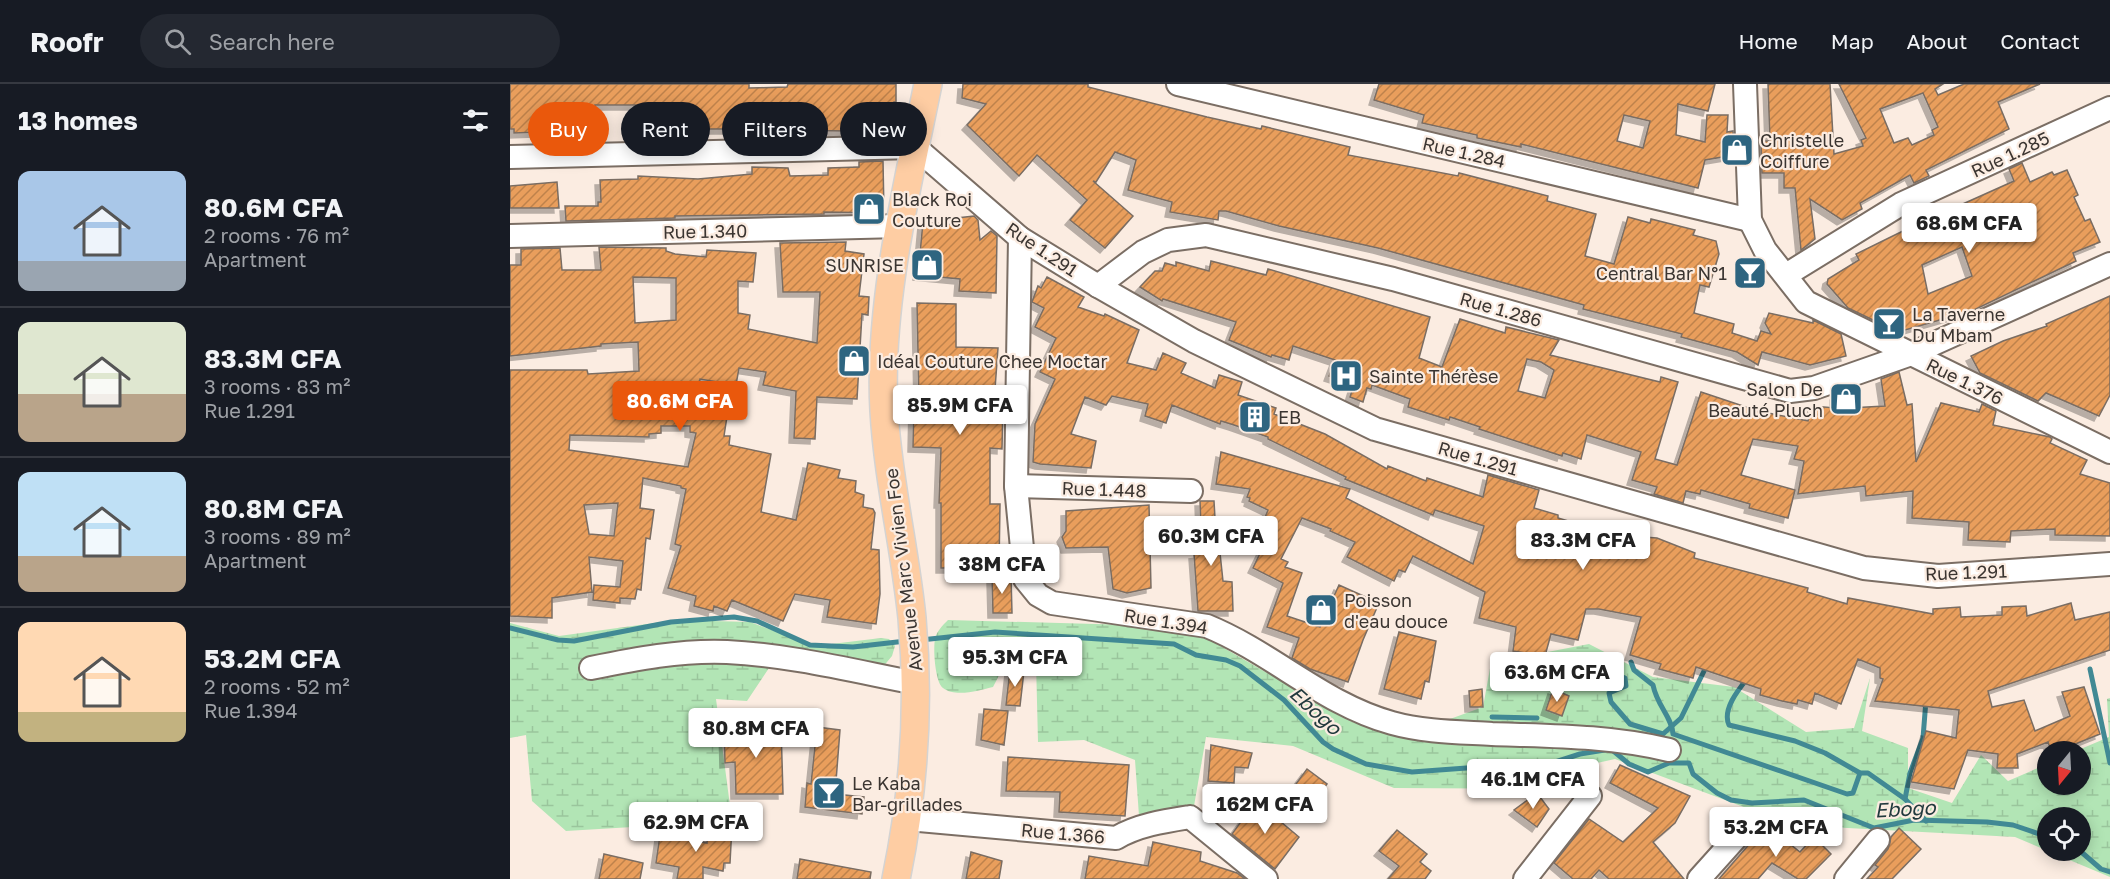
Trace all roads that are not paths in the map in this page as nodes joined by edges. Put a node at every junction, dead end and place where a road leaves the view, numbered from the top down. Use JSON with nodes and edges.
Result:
{"nodes":[{"id":1,"x":928,"y":84,"type":"edge"},
{"id":2,"x":1178,"y":84,"type":"edge"},
{"id":3,"x":1745,"y":84,"type":"edge"},
{"id":4,"x":924,"y":102,"type":"edge"},
{"id":5,"x":2110,"y":108,"type":"edge"},
{"id":6,"x":840,"y":149,"type":"edge"},
{"id":7,"x":913,"y":156,"type":"edge"},
{"id":8,"x":925,"y":156,"type":"edge"},
{"id":9,"x":510,"y":157,"type":"edge"},
{"id":10,"x":1750,"y":220,"type":"junction"},
{"id":11,"x":900,"y":226,"type":"junction"},
{"id":12,"x":510,"y":236,"type":"edge"},
{"id":13,"x":1020,"y":238,"type":"junction"},
{"id":14,"x":2110,"y":264,"type":"edge"},
{"id":15,"x":1786,"y":275,"type":"junction"},
{"id":16,"x":1098,"y":286,"type":"junction"},
{"id":17,"x":1911,"y":354,"type":"junction"},
{"id":18,"x":2110,"y":452,"type":"edge"},
{"id":19,"x":1016,"y":486,"type":"junction"},
{"id":20,"x":1191,"y":491,"type":"dead end"},
{"id":21,"x":2110,"y":564,"type":"edge"},
{"id":22,"x":591,"y":668,"type":"dead end"},
{"id":23,"x":915,"y":673,"type":"junction"},
{"id":24,"x":1669,"y":750,"type":"dead end"},
{"id":25,"x":1590,"y":796,"type":"dead end"},
{"id":26,"x":908,"y":819,"type":"junction"},
{"id":27,"x":1752,"y":820,"type":"dead end"},
{"id":28,"x":1878,"y":840,"type":"dead end"},
{"id":29,"x":896,"y":879,"type":"edge"},
{"id":30,"x":1266,"y":879,"type":"edge"},
{"id":31,"x":1525,"y":879,"type":"edge"},
{"id":32,"x":1699,"y":879,"type":"edge"},
{"id":33,"x":1846,"y":879,"type":"edge"}],
"edges":[{"from":1,"to":4,"type":"main road","name":"Avenue Marc Vivien Foe"},
{"from":2,"to":10,"type":"street","name":"Rue 1.284"},
{"from":3,"to":10,"type":"street","name":"Rue 1.376"},
{"from":5,"to":15,"type":"street","name":"Rue 1.285"},
{"from":6,"to":9,"type":"street"},
{"from":7,"to":11,"type":"main road","name":"Avenue Marc Vivien Foe"},
{"from":8,"to":13,"type":"street","name":"Rue 1.291"},
{"from":10,"to":15,"type":"street","name":"Rue 1.376"},
{"from":11,"to":12,"type":"street","name":"Rue 1.340"},
{"from":11,"to":23,"type":"main road","name":"Avenue Marc Vivien Foe"},
{"from":13,"to":16,"type":"street","name":"Rue 1.291"},
{"from":13,"to":19,"type":"street","name":"Rue 1.394"},
{"from":14,"to":17,"type":"street","name":"Rue 1.286"},
{"from":15,"to":17,"type":"street","name":"Rue 1.376"},
{"from":16,"to":17,"type":"street","name":"Rue 1.286"},
{"from":16,"to":21,"type":"street","name":"Rue 1.291"},
{"from":17,"to":18,"type":"street","name":"Rue 1.376"},
{"from":19,"to":20,"type":"street","name":"Rue 1.448"},
{"from":19,"to":24,"type":"street","name":"Rue 1.394"},
{"from":22,"to":23,"type":"street"},
{"from":23,"to":26,"type":"main road","name":"Avenue Marc Vivien Foe"},
{"from":25,"to":31,"type":"street"},
{"from":26,"to":29,"type":"main road","name":"Avenue Marc Vivien Foe"},
{"from":26,"to":30,"type":"street","name":"Rue 1.366"},
{"from":27,"to":32,"type":"street"},
{"from":28,"to":33,"type":"street"}]}
